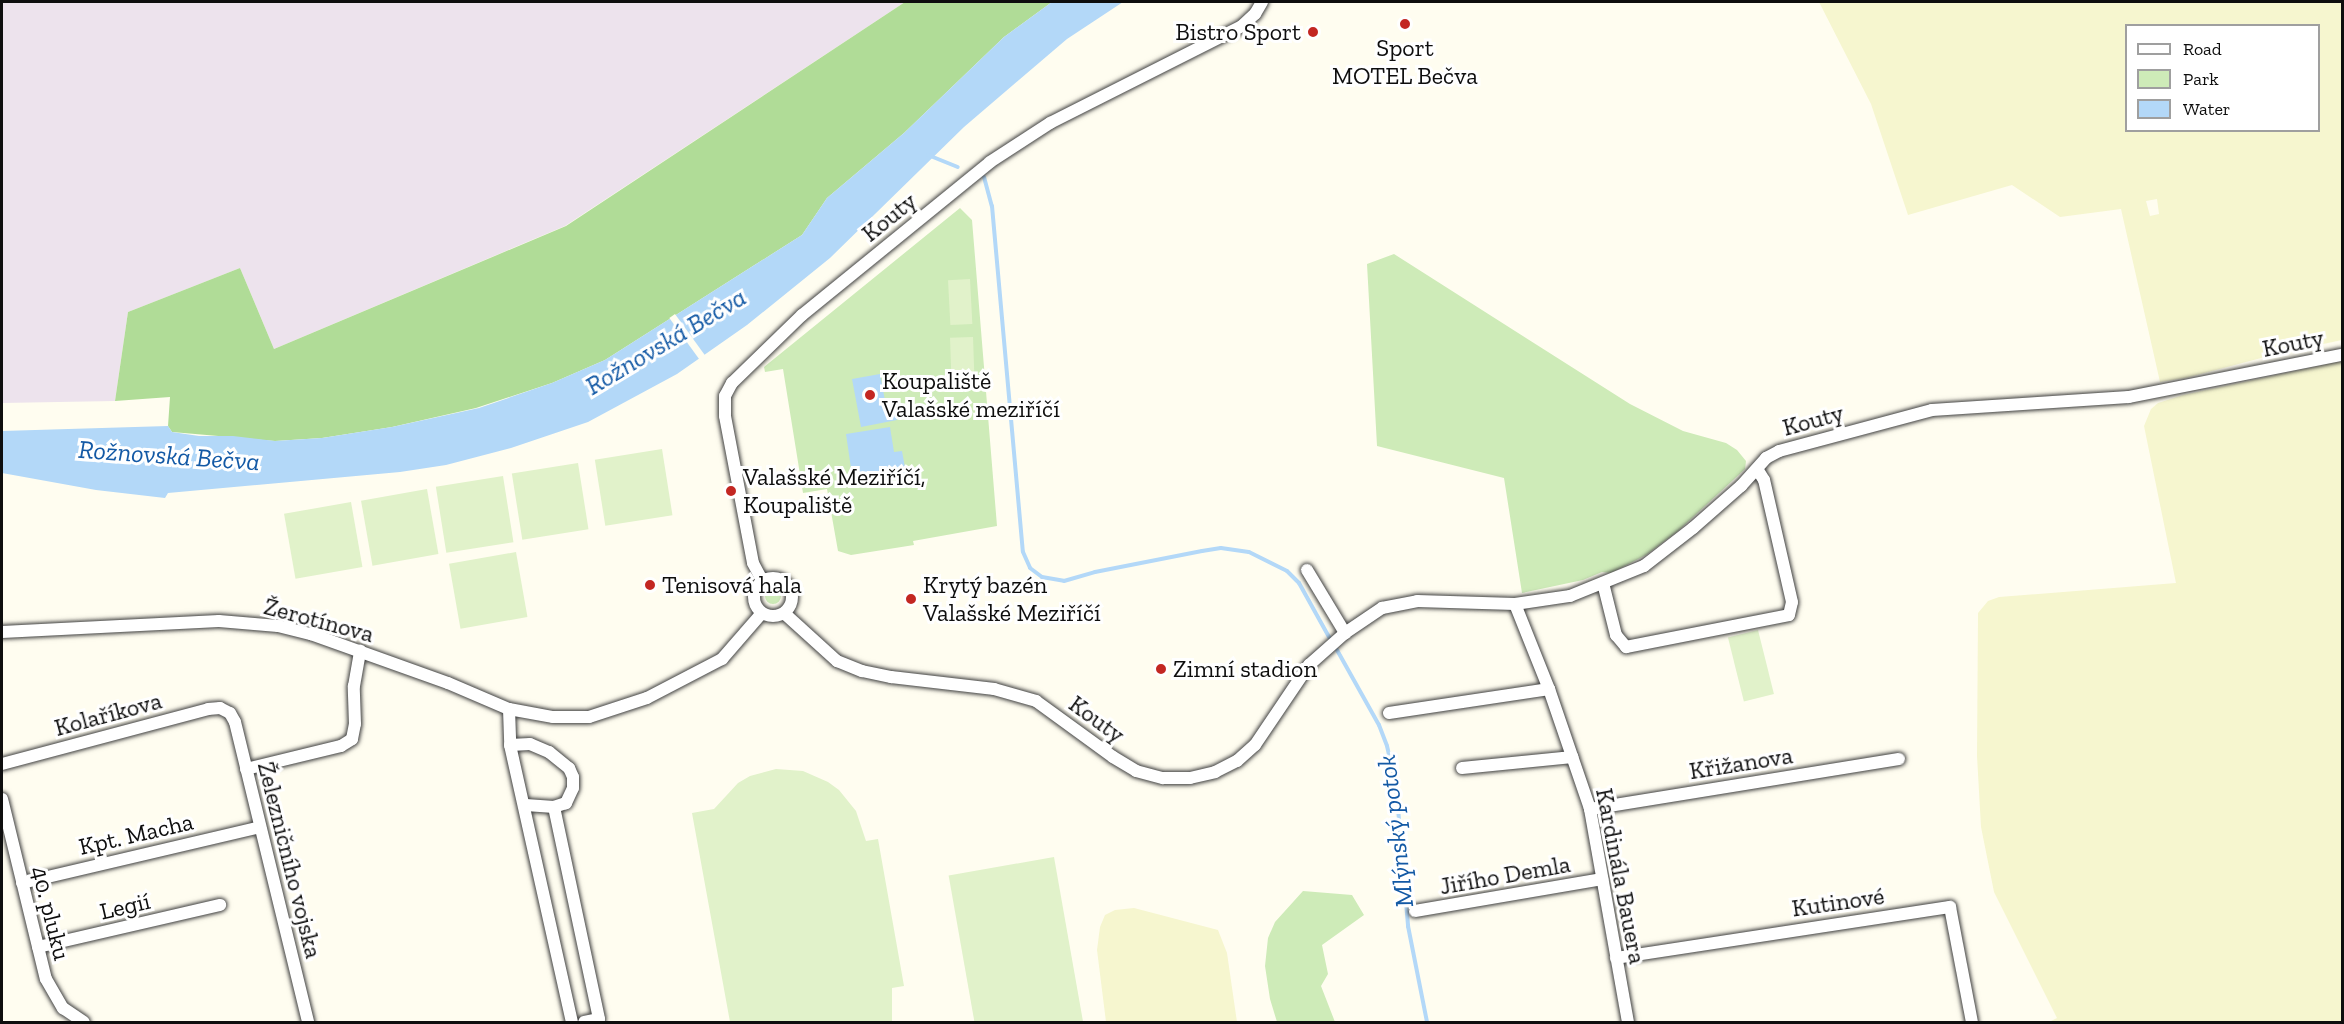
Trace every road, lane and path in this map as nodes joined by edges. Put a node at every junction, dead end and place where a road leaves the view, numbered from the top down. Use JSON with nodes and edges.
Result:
{"nodes":[{"id":1,"x":1262,"y":2,"type":"edge"},
{"id":2,"x":2343,"y":355,"type":"edge"},
{"id":3,"x":1757,"y":469,"type":"junction"},
{"id":4,"x":1307,"y":570,"type":"dead end"},
{"id":5,"x":762,"y":580,"type":"junction"},
{"id":6,"x":1603,"y":583,"type":"junction"},
{"id":7,"x":1515,"y":604,"type":"junction"},
{"id":8,"x":762,"y":613,"type":"junction"},
{"id":9,"x":784,"y":613,"type":"junction"},
{"id":10,"x":2,"y":632,"type":"edge"},
{"id":11,"x":1345,"y":633,"type":"junction"},
{"id":12,"x":360,"y":651,"type":"junction"},
{"id":13,"x":1549,"y":689,"type":"junction"},
{"id":14,"x":226,"y":709,"type":"joint"},
{"id":15,"x":509,"y":709,"type":"junction"},
{"id":16,"x":1389,"y":714,"type":"dead end"},
{"id":17,"x":510,"y":745,"type":"junction"},
{"id":18,"x":1572,"y":758,"type":"junction"},
{"id":19,"x":1899,"y":759,"type":"dead end"},
{"id":20,"x":2,"y":764,"type":"edge"},
{"id":21,"x":1462,"y":768,"type":"dead end"},
{"id":22,"x":246,"y":770,"type":"junction"},
{"id":23,"x":2,"y":799,"type":"edge"},
{"id":24,"x":525,"y":805,"type":"junction"},
{"id":25,"x":554,"y":807,"type":"junction"},
{"id":26,"x":1590,"y":809,"type":"junction"},
{"id":27,"x":260,"y":827,"type":"junction"},
{"id":28,"x":1602,"y":879,"type":"junction"},
{"id":29,"x":22,"y":883,"type":"junction"},
{"id":30,"x":220,"y":905,"type":"dead end"},
{"id":31,"x":1415,"y":911,"type":"dead end"},
{"id":32,"x":38,"y":947,"type":"junction"},
{"id":33,"x":1616,"y":958,"type":"junction"},
{"id":34,"x":84,"y":1023,"type":"edge"},
{"id":35,"x":308,"y":1023,"type":"edge"},
{"id":36,"x":572,"y":1023,"type":"edge"},
{"id":37,"x":584,"y":1023,"type":"edge"},
{"id":38,"x":1628,"y":1023,"type":"edge"},
{"id":39,"x":1972,"y":1023,"type":"edge"}],
"edges":[{"from":1,"to":5,"type":"street","name":"Kouty"},
{"from":2,"to":3,"type":"street","name":"Kouty"},
{"from":3,"to":6,"type":"street","name":"Kouty"},
{"from":3,"to":6,"type":"street"},
{"from":4,"to":11,"type":"street"},
{"from":5,"to":8,"type":"street"},
{"from":5,"to":9,"type":"street"},
{"from":6,"to":7,"type":"street","name":"Kouty"},
{"from":7,"to":11,"type":"street","name":"Kouty"},
{"from":7,"to":13,"type":"street","name":"Kardinála Bauera"},
{"from":8,"to":9,"type":"street"},
{"from":8,"to":15,"type":"street","name":"Žerotínova"},
{"from":9,"to":11,"type":"street","name":"Kouty"},
{"from":10,"to":12,"type":"street","name":"Žerotínova"},
{"from":12,"to":15,"type":"street","name":"Žerotínova"},
{"from":12,"to":22,"type":"street"},
{"from":13,"to":16,"type":"street"},
{"from":13,"to":18,"type":"street","name":"Kardinála Bauera"},
{"from":14,"to":20,"type":"street","name":"Kolaříkova"},
{"from":14,"to":22,"type":"street","name":"Železničního vojska"},
{"from":15,"to":17,"type":"street"},
{"from":17,"to":24,"type":"street"},
{"from":17,"to":25,"type":"street"},
{"from":18,"to":21,"type":"street"},
{"from":18,"to":26,"type":"street","name":"Kardinála Bauera"},
{"from":19,"to":26,"type":"street","name":"Křižanova"},
{"from":22,"to":27,"type":"street","name":"Železničního vojska"},
{"from":23,"to":29,"type":"street","name":"40. pluku"},
{"from":24,"to":25,"type":"street"},
{"from":24,"to":36,"type":"street"},
{"from":25,"to":37,"type":"street"},
{"from":26,"to":28,"type":"street","name":"Kardinála Bauera"},
{"from":27,"to":29,"type":"street","name":"Kpt. Macha"},
{"from":27,"to":35,"type":"street","name":"Železničního vojska"},
{"from":28,"to":31,"type":"street","name":"Jiřího Demla"},
{"from":28,"to":33,"type":"street","name":"Kardinála Bauera"},
{"from":29,"to":32,"type":"street","name":"40. pluku"},
{"from":30,"to":32,"type":"street","name":"Legií"},
{"from":32,"to":34,"type":"street","name":"40. pluku"},
{"from":33,"to":38,"type":"street","name":"Kardinála Bauera"},
{"from":33,"to":39,"type":"street","name":"Kutinové"}]}
